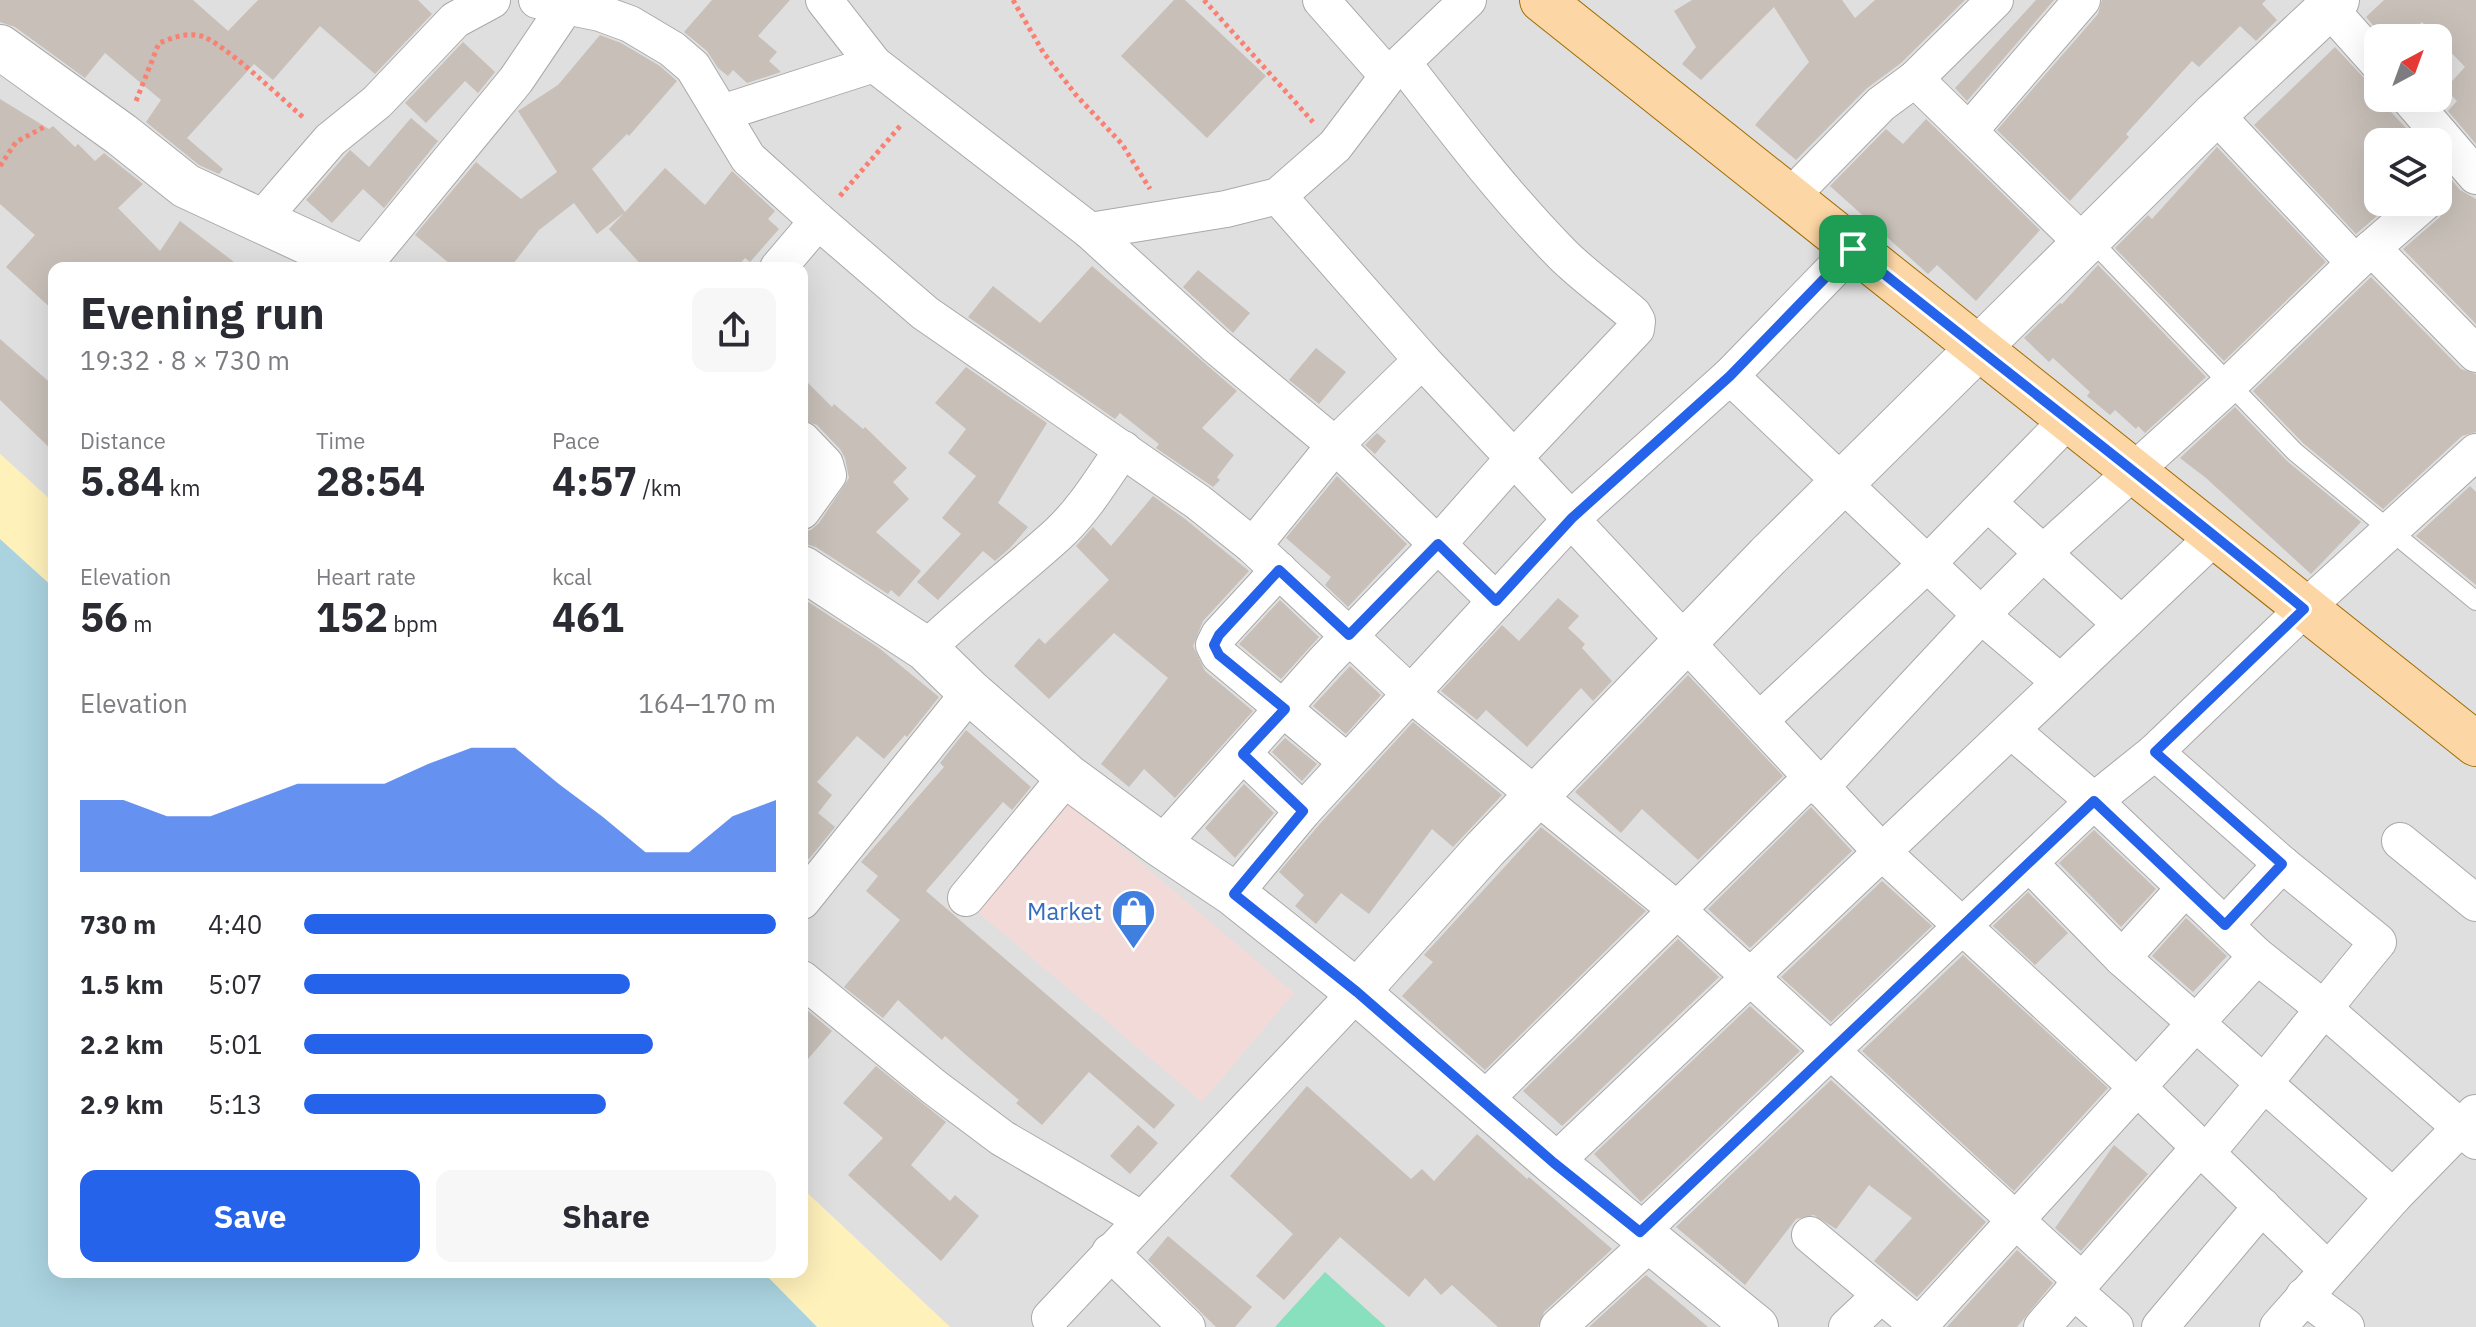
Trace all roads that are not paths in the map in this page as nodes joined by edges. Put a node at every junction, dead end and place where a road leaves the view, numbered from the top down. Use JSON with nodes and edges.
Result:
{"nodes":[{"id":1,"x":492,"y":0,"type":"edge"},
{"id":2,"x":824,"y":0,"type":"edge"},
{"id":3,"x":1321,"y":0,"type":"edge"},
{"id":4,"x":1468,"y":0,"type":"edge"},
{"id":5,"x":1542,"y":0,"type":"edge"},
{"id":6,"x":1995,"y":0,"type":"edge"},
{"id":7,"x":2082,"y":0,"type":"edge"},
{"id":8,"x":552,"y":3,"type":"edge"},
{"id":9,"x":2321,"y":6,"type":"edge"},
{"id":10,"x":0,"y":47,"type":"edge"},
{"id":11,"x":2364,"y":49,"type":"edge"},
{"id":12,"x":874,"y":64,"type":"junction"},
{"id":13,"x":1396,"y":70,"type":"junction"},
{"id":14,"x":1915,"y":79,"type":"junction"},
{"id":15,"x":2422,"y":112,"type":"edge"},
{"id":16,"x":722,"y":113,"type":"junction"},
{"id":17,"x":2215,"y":114,"type":"junction"},
{"id":18,"x":1969,"y":131,"type":"junction"},
{"id":19,"x":2473,"y":166,"type":"edge"},
{"id":20,"x":2452,"y":180,"type":"edge"},
{"id":21,"x":1278,"y":196,"type":"junction"},
{"id":22,"x":1790,"y":197,"type":"junction"},
{"id":23,"x":2409,"y":216,"type":"edge"},
{"id":24,"x":260,"y":221,"type":"junction"},
{"id":25,"x":818,"y":221,"type":"junction"},
{"id":26,"x":1090,"y":231,"type":"junction"},
{"id":27,"x":2086,"y":240,"type":"junction"},
{"id":28,"x":1853,"y":249,"type":"junction"},
{"id":29,"x":2363,"y":255,"type":"junction"},
{"id":30,"x":349,"y":262,"type":"edge"},
{"id":31,"x":367,"y":262,"type":"edge"},
{"id":32,"x":783,"y":262,"type":"edge"},
{"id":33,"x":1977,"y":349,"type":"junction"},
{"id":34,"x":2476,"y":354,"type":"edge"},
{"id":35,"x":1422,"y":360,"type":"junction"},
{"id":36,"x":1730,"y":376,"type":"junction"},
{"id":37,"x":2230,"y":384,"type":"junction"},
{"id":38,"x":2069,"y":419,"type":"junction"},
{"id":39,"x":1335,"y":445,"type":"junction"},
{"id":40,"x":808,"y":446,"type":"edge"},
{"id":41,"x":1123,"y":449,"type":"junction"},
{"id":42,"x":2476,"y":452,"type":"edge"},
{"id":43,"x":1514,"y":458,"type":"junction"},
{"id":44,"x":2135,"y":470,"type":"junction"},
{"id":45,"x":1841,"y":483,"type":"junction"},
{"id":46,"x":808,"y":503,"type":"edge"},
{"id":47,"x":1988,"y":503,"type":"junction"},
{"id":48,"x":1572,"y":518,"type":"junction"},
{"id":49,"x":2390,"y":530,"type":"junction"},
{"id":50,"x":2216,"y":535,"type":"junction"},
{"id":51,"x":1438,"y":544,"type":"junction"},
{"id":52,"x":2043,"y":553,"type":"junction"},
{"id":53,"x":1266,"y":558,"type":"junction"},
{"id":54,"x":1927,"y":564,"type":"junction"},
{"id":55,"x":808,"y":572,"type":"edge"},
{"id":56,"x":1496,"y":601,"type":"junction"},
{"id":57,"x":2476,"y":601,"type":"edge"},
{"id":58,"x":2304,"y":609,"type":"junction"},
{"id":59,"x":1981,"y":615,"type":"junction"},
{"id":60,"x":2121,"y":624,"type":"junction"},
{"id":61,"x":1349,"y":635,"type":"junction"},
{"id":62,"x":1686,"y":640,"type":"junction"},
{"id":63,"x":926,"y":649,"type":"junction"},
{"id":64,"x":2060,"y":682,"type":"junction"},
{"id":65,"x":970,"y":692,"type":"junction"},
{"id":66,"x":1411,"y":694,"type":"junction"},
{"id":67,"x":1285,"y":709,"type":"junction"},
{"id":68,"x":1760,"y":720,"type":"junction"},
{"id":69,"x":2011,"y":730,"type":"junction"},
{"id":70,"x":2476,"y":744,"type":"edge"},
{"id":71,"x":2155,"y":752,"type":"junction"},
{"id":72,"x":1243,"y":754,"type":"junction"},
{"id":73,"x":1347,"y":762,"type":"junction"},
{"id":74,"x":1067,"y":776,"type":"junction"},
{"id":75,"x":1816,"y":783,"type":"junction"},
{"id":76,"x":1536,"y":797,"type":"junction"},
{"id":77,"x":2094,"y":801,"type":"junction"},
{"id":78,"x":1303,"y":811,"type":"junction"},
{"id":79,"x":2400,"y":841,"type":"dead end"},
{"id":80,"x":1161,"y":845,"type":"junction"},
{"id":81,"x":1881,"y":851,"type":"junction"},
{"id":82,"x":2030,"y":864,"type":"junction"},
{"id":83,"x":2282,"y":864,"type":"junction"},
{"id":84,"x":808,"y":884,"type":"edge"},
{"id":85,"x":2185,"y":888,"type":"junction"},
{"id":86,"x":1234,"y":894,"type":"junction"},
{"id":87,"x":966,"y":898,"type":"dead end"},
{"id":88,"x":2476,"y":903,"type":"edge"},
{"id":89,"x":1676,"y":909,"type":"junction"},
{"id":90,"x":2225,"y":925,"type":"junction"},
{"id":91,"x":1962,"y":926,"type":"junction"},
{"id":92,"x":2257,"y":956,"type":"junction"},
{"id":93,"x":2122,"y":958,"type":"junction"},
{"id":94,"x":1751,"y":977,"type":"junction"},
{"id":95,"x":808,"y":984,"type":"edge"},
{"id":96,"x":1357,"y":992,"type":"junction"},
{"id":97,"x":2323,"y":1008,"type":"junction"},
{"id":98,"x":2195,"y":1023,"type":"junction"},
{"id":99,"x":1832,"y":1051,"type":"junction"},
{"id":100,"x":2266,"y":1083,"type":"junction"},
{"id":101,"x":2138,"y":1088,"type":"junction"},
{"id":102,"x":1484,"y":1100,"type":"junction"},
{"id":103,"x":2471,"y":1127,"type":"edge"},
{"id":104,"x":2203,"y":1150,"type":"junction"},
{"id":105,"x":1554,"y":1163,"type":"junction"},
{"id":106,"x":2393,"y":1197,"type":"junction"},
{"id":107,"x":2262,"y":1206,"type":"junction"},
{"id":108,"x":1141,"y":1219,"type":"junction"},
{"id":109,"x":2016,"y":1220,"type":"junction"},
{"id":110,"x":1810,"y":1235,"type":"dead end"},
{"id":111,"x":1646,"y":1236,"type":"junction"},
{"id":112,"x":1110,"y":1252,"type":"junction"},
{"id":113,"x":2316,"y":1282,"type":"junction"},
{"id":114,"x":2077,"y":1285,"type":"junction"},
{"id":115,"x":1881,"y":1295,"type":"junction"},
{"id":116,"x":1050,"y":1318,"type":"dead end"},
{"id":117,"x":1920,"y":1326,"type":"edge"},
{"id":118,"x":1187,"y":1327,"type":"edge"},
{"id":119,"x":1558,"y":1327,"type":"edge"},
{"id":120,"x":1756,"y":1327,"type":"edge"},
{"id":121,"x":1847,"y":1327,"type":"edge"},
{"id":122,"x":2042,"y":1327,"type":"edge"},
{"id":123,"x":2115,"y":1327,"type":"edge"},
{"id":124,"x":2160,"y":1327,"type":"edge"},
{"id":125,"x":2278,"y":1327,"type":"edge"},
{"id":126,"x":2346,"y":1327,"type":"edge"}],
"edges":[{"from":1,"to":24,"type":"street"},
{"from":2,"to":12,"type":"street"},
{"from":3,"to":13,"type":"street"},
{"from":4,"to":13,"type":"street"},
{"from":5,"to":22,"type":"main road"},
{"from":6,"to":14,"type":"street"},
{"from":7,"to":18,"type":"street"},
{"from":8,"to":16,"type":"street"},
{"from":8,"to":31,"type":"street"},
{"from":9,"to":11,"type":"street"},
{"from":9,"to":17,"type":"street"},
{"from":10,"to":24,"type":"street"},
{"from":12,"to":16,"type":"street"},
{"from":12,"to":26,"type":"street"},
{"from":13,"to":21,"type":"street"},
{"from":13,"to":43,"type":"street"},
{"from":14,"to":18,"type":"street"},
{"from":14,"to":22,"type":"street"},
{"from":15,"to":19,"type":"street"},
{"from":16,"to":25,"type":"street"},
{"from":17,"to":27,"type":"street"},
{"from":17,"to":29,"type":"street"},
{"from":18,"to":27,"type":"street"},
{"from":19,"to":20,"type":"street"},
{"from":21,"to":26,"type":"street"},
{"from":21,"to":35,"type":"street"},
{"from":22,"to":28,"type":"main road"},
{"from":23,"to":29,"type":"street"},
{"from":24,"to":30,"type":"street"},
{"from":25,"to":32,"type":"street"},
{"from":25,"to":41,"type":"street"},
{"from":26,"to":39,"type":"street"},
{"from":27,"to":33,"type":"street"},
{"from":27,"to":37,"type":"lane"},
{"from":28,"to":33,"type":"main road"},
{"from":28,"to":36,"type":"street"},
{"from":29,"to":34,"type":"street"},
{"from":29,"to":37,"type":"street"},
{"from":33,"to":38,"type":"main road"},
{"from":33,"to":45,"type":"street"},
{"from":35,"to":39,"type":"street"},
{"from":35,"to":43,"type":"street"},
{"from":36,"to":45,"type":"street"},
{"from":36,"to":48,"type":"street"},
{"from":37,"to":44,"type":"street"},
{"from":37,"to":49,"type":"lane"},
{"from":38,"to":44,"type":"main road"},
{"from":38,"to":47,"type":"street"},
{"from":39,"to":51,"type":"street"},
{"from":39,"to":53,"type":"street"},
{"from":40,"to":46,"type":"street"},
{"from":41,"to":53,"type":"street"},
{"from":41,"to":63,"type":"street"},
{"from":42,"to":49,"type":"street"},
{"from":43,"to":48,"type":"street"},
{"from":43,"to":51,"type":"street"},
{"from":44,"to":50,"type":"main road"},
{"from":44,"to":52,"type":"street"},
{"from":45,"to":54,"type":"street"},
{"from":45,"to":62,"type":"street"},
{"from":47,"to":52,"type":"street"},
{"from":47,"to":54,"type":"street"},
{"from":48,"to":56,"type":"street"},
{"from":48,"to":62,"type":"street"},
{"from":49,"to":57,"type":"lane"},
{"from":49,"to":58,"type":"street"},
{"from":50,"to":58,"type":"main road"},
{"from":50,"to":60,"type":"street"},
{"from":51,"to":56,"type":"street"},
{"from":51,"to":61,"type":"street"},
{"from":52,"to":59,"type":"street"},
{"from":52,"to":60,"type":"street"},
{"from":53,"to":61,"type":"street"},
{"from":53,"to":67,"type":"street"},
{"from":54,"to":59,"type":"street"},
{"from":54,"to":68,"type":"street"},
{"from":55,"to":63,"type":"street"},
{"from":56,"to":66,"type":"street"},
{"from":58,"to":70,"type":"main road"},
{"from":58,"to":71,"type":"street"},
{"from":59,"to":64,"type":"street"},
{"from":59,"to":75,"type":"street"},
{"from":60,"to":64,"type":"street"},
{"from":61,"to":66,"type":"street"},
{"from":61,"to":67,"type":"street"},
{"from":62,"to":68,"type":"street"},
{"from":62,"to":76,"type":"street"},
{"from":63,"to":65,"type":"street"},
{"from":64,"to":69,"type":"street"},
{"from":65,"to":74,"type":"street"},
{"from":65,"to":84,"type":"street"},
{"from":66,"to":73,"type":"street"},
{"from":66,"to":76,"type":"street"},
{"from":67,"to":72,"type":"street"},
{"from":67,"to":73,"type":"street"},
{"from":68,"to":75,"type":"street"},
{"from":69,"to":77,"type":"street"},
{"from":69,"to":81,"type":"street"},
{"from":71,"to":77,"type":"street"},
{"from":71,"to":83,"type":"street"},
{"from":72,"to":78,"type":"street"},
{"from":72,"to":80,"type":"street"},
{"from":73,"to":78,"type":"street"},
{"from":74,"to":80,"type":"street"},
{"from":74,"to":87,"type":"street"},
{"from":75,"to":81,"type":"street"},
{"from":75,"to":89,"type":"street"},
{"from":76,"to":89,"type":"street"},
{"from":76,"to":96,"type":"street"},
{"from":77,"to":82,"type":"street"},
{"from":77,"to":85,"type":"street"},
{"from":78,"to":86,"type":"street"},
{"from":79,"to":88,"type":"street"},
{"from":80,"to":86,"type":"street"},
{"from":81,"to":91,"type":"street"},
{"from":81,"to":94,"type":"street"},
{"from":82,"to":91,"type":"street"},
{"from":82,"to":93,"type":"street"},
{"from":83,"to":90,"type":"street"},
{"from":83,"to":97,"type":"street"},
{"from":85,"to":90,"type":"street"},
{"from":85,"to":93,"type":"street"},
{"from":86,"to":96,"type":"street"},
{"from":89,"to":94,"type":"street"},
{"from":89,"to":102,"type":"street"},
{"from":90,"to":92,"type":"street"},
{"from":91,"to":99,"type":"street"},
{"from":91,"to":101,"type":"street"},
{"from":92,"to":97,"type":"street"},
{"from":92,"to":98,"type":"street"},
{"from":93,"to":98,"type":"street"},
{"from":94,"to":99,"type":"street"},
{"from":94,"to":105,"type":"street"},
{"from":95,"to":108,"type":"street"},
{"from":96,"to":102,"type":"street"},
{"from":96,"to":108,"type":"street"},
{"from":97,"to":100,"type":"street"},
{"from":97,"to":103,"type":"street"},
{"from":98,"to":100,"type":"street"},
{"from":98,"to":101,"type":"street"},
{"from":99,"to":109,"type":"street"},
{"from":99,"to":111,"type":"street"},
{"from":100,"to":104,"type":"street"},
{"from":100,"to":106,"type":"street"},
{"from":101,"to":104,"type":"street"},
{"from":101,"to":109,"type":"street"},
{"from":102,"to":105,"type":"street"},
{"from":103,"to":106,"type":"street"},
{"from":104,"to":107,"type":"street"},
{"from":104,"to":114,"type":"street"},
{"from":105,"to":111,"type":"street"},
{"from":106,"to":113,"type":"street"},
{"from":107,"to":113,"type":"street"},
{"from":107,"to":124,"type":"street"},
{"from":108,"to":112,"type":"street"},
{"from":109,"to":114,"type":"street"},
{"from":109,"to":117,"type":"street"},
{"from":110,"to":115,"type":"street"},
{"from":111,"to":119,"type":"street"},
{"from":111,"to":120,"type":"street"},
{"from":112,"to":116,"type":"street"},
{"from":112,"to":118,"type":"street"},
{"from":113,"to":125,"type":"street"},
{"from":113,"to":126,"type":"street"},
{"from":114,"to":122,"type":"street"},
{"from":114,"to":123,"type":"street"},
{"from":115,"to":117,"type":"street"},
{"from":115,"to":121,"type":"street"}]}
